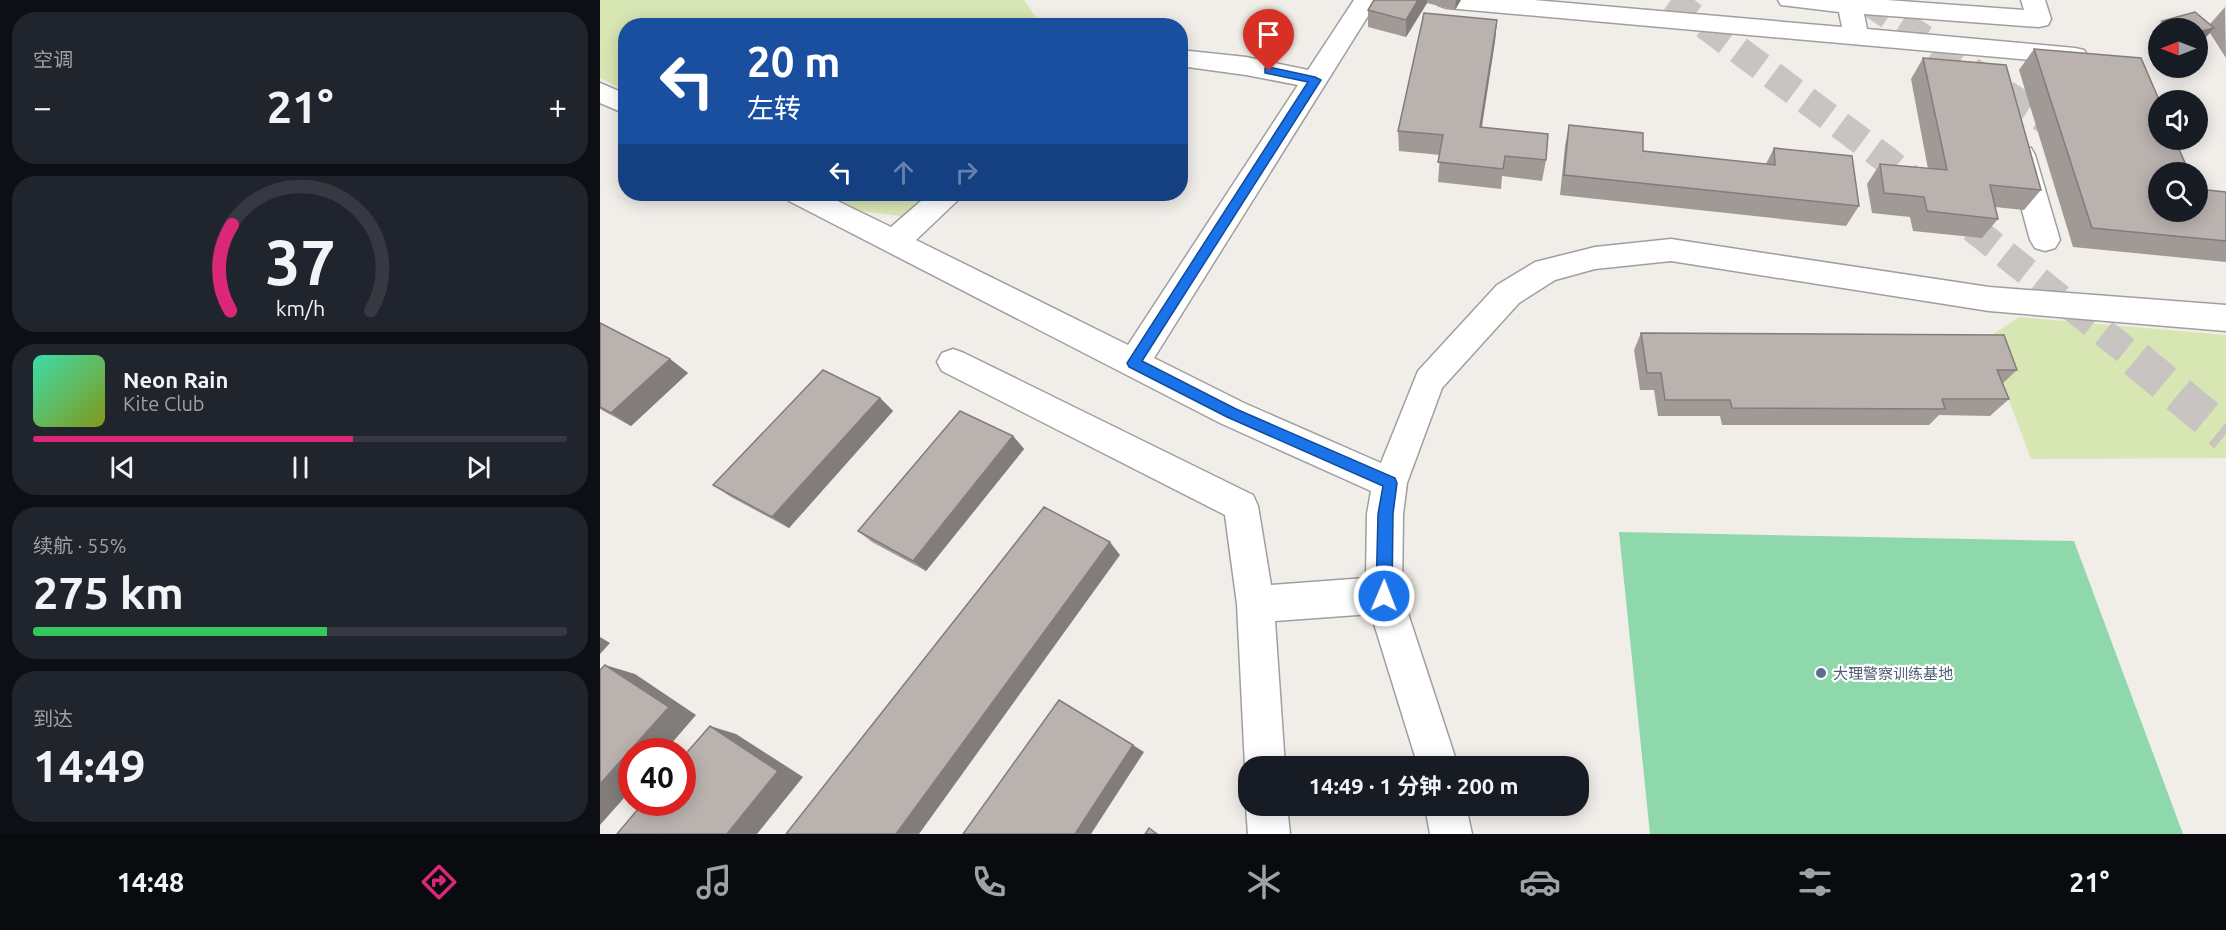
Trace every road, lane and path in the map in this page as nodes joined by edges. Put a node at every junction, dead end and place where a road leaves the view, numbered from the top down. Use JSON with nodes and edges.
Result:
{"nodes":[{"id":1,"x":1366,"y":0,"type":"edge"},
{"id":2,"x":1447,"y":0,"type":"edge"},
{"id":3,"x":1790,"y":0,"type":"edge"},
{"id":4,"x":2033,"y":0,"type":"edge"},
{"id":5,"x":1521,"y":3,"type":"edge"},
{"id":6,"x":1850,"y":5,"type":"junction"},
{"id":7,"x":1856,"y":37,"type":"junction"},
{"id":8,"x":2102,"y":58,"type":"edge"},
{"id":9,"x":1188,"y":59,"type":"edge"},
{"id":10,"x":1315,"y":80,"type":"junction"},
{"id":11,"x":600,"y":92,"type":"edge"},
{"id":12,"x":618,"y":101,"type":"edge"},
{"id":13,"x":2013,"y":127,"type":"edge"},
{"id":14,"x":813,"y":201,"type":"edge"},
{"id":15,"x":939,"y":201,"type":"edge"},
{"id":16,"x":2045,"y":240,"type":"dead end"},
{"id":17,"x":894,"y":242,"type":"junction"},
{"id":18,"x":2226,"y":318,"type":"edge"},
{"id":19,"x":953,"y":362,"type":"dead end"},
{"id":20,"x":1134,"y":363,"type":"junction"},
{"id":21,"x":1390,"y":483,"type":"junction"},
{"id":22,"x":1384,"y":596,"type":"junction"},
{"id":23,"x":1255,"y":603,"type":"junction"},
{"id":24,"x":1264,"y":756,"type":"edge"},
{"id":25,"x":1436,"y":756,"type":"edge"},
{"id":26,"x":1268,"y":816,"type":"edge"},
{"id":27,"x":1448,"y":816,"type":"edge"},
{"id":28,"x":1269,"y":834,"type":"edge"},
{"id":29,"x":1451,"y":834,"type":"edge"}],
"edges":[{"from":1,"to":10,"type":"street"},
{"from":2,"to":5,"type":"street"},
{"from":3,"to":6,"type":"street"},
{"from":4,"to":6,"type":"street"},
{"from":5,"to":7,"type":"street"},
{"from":6,"to":7,"type":"street"},
{"from":7,"to":8,"type":"street"},
{"from":9,"to":10,"type":"street"},
{"from":10,"to":20,"type":"street"},
{"from":11,"to":12,"type":"street"},
{"from":13,"to":16,"type":"street"},
{"from":14,"to":17,"type":"street"},
{"from":15,"to":17,"type":"street"},
{"from":17,"to":20,"type":"street"},
{"from":18,"to":21,"type":"street"},
{"from":19,"to":23,"type":"street"},
{"from":20,"to":21,"type":"street"},
{"from":21,"to":22,"type":"street"},
{"from":22,"to":23,"type":"street"},
{"from":22,"to":25,"type":"street"},
{"from":23,"to":24,"type":"street"},
{"from":26,"to":28,"type":"street"},
{"from":27,"to":29,"type":"street"}]}
